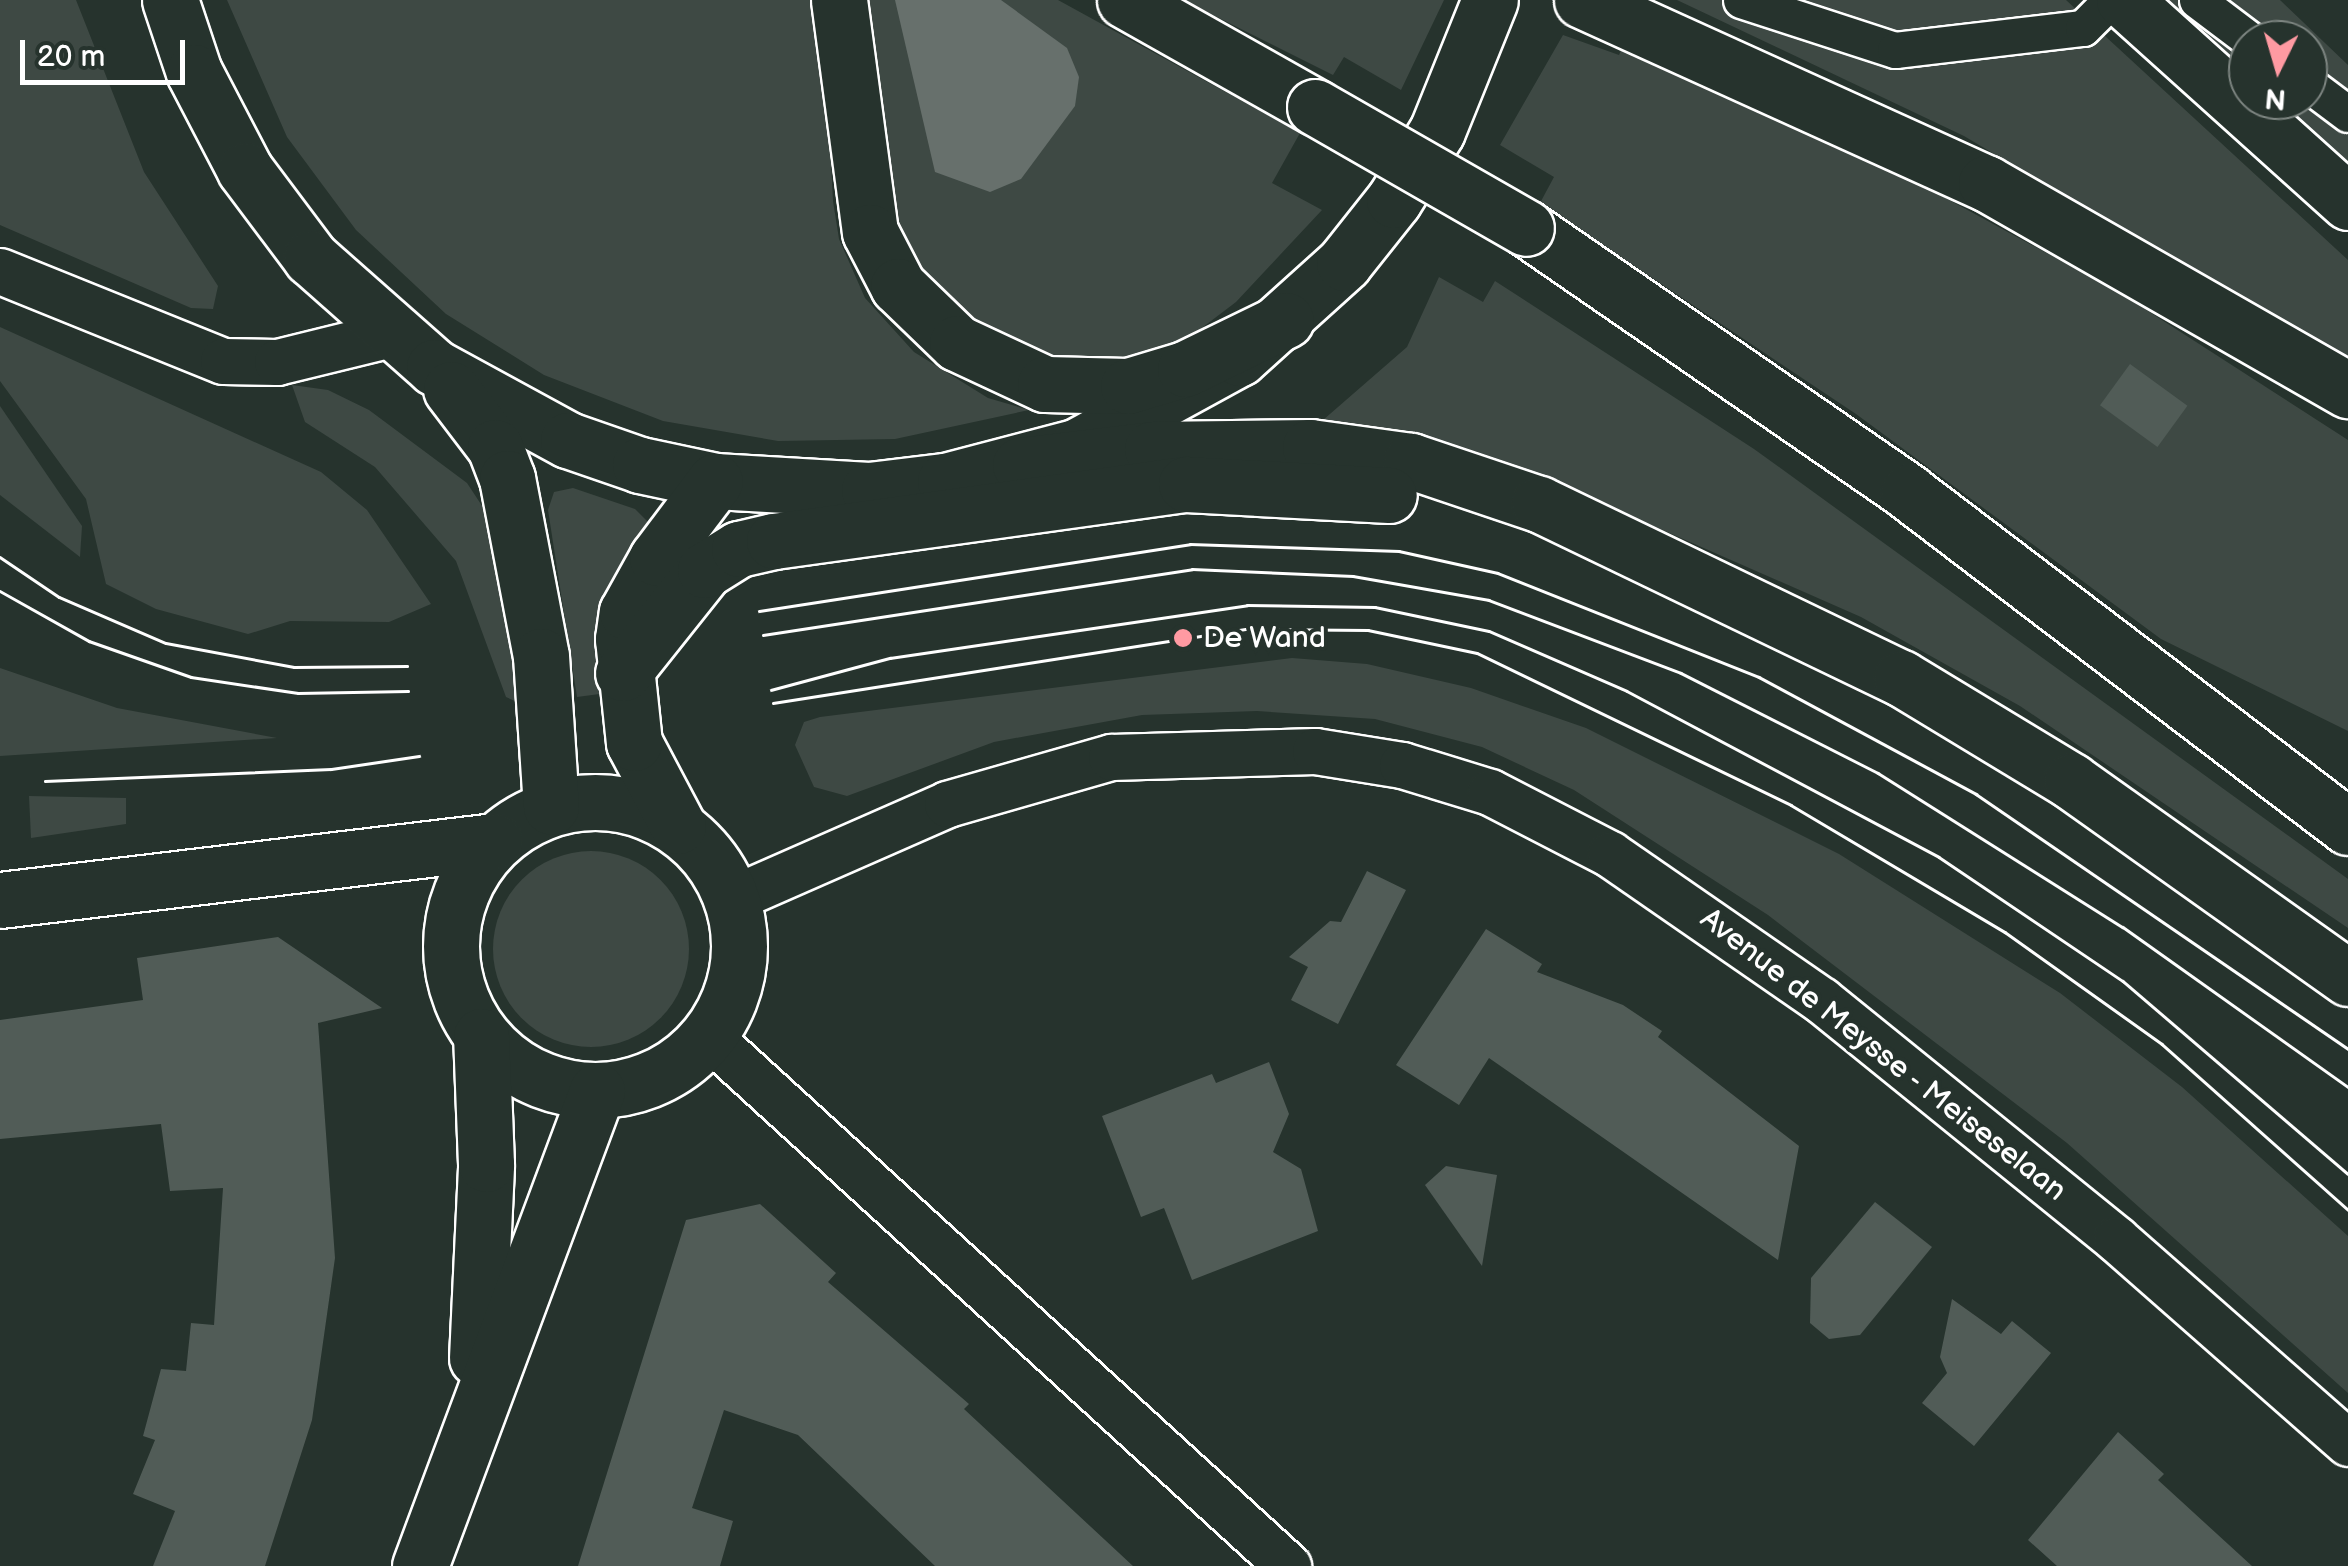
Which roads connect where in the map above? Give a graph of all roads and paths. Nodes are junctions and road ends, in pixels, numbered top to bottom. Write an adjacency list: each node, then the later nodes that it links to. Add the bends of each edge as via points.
1 (170, 0): 14 (main road, via 194,72 246,170 312,258)
2 (839, 0): 13 (main road, via 870,232 898,286 956,343 1045,384 1128,386 1184,369)
3 (1125, 0): 23 (main road, bridge, via 1526,228 1908,492)
4 (1490, 0): 13 (main road, via 1458,86 1394,200)
5 (1582, 0): 16 (main road, via 1986,183)
6 (1741, 0): 7 (street, via 1895,50 2077,30)
7 (2111, 0)
8 (2124, 0): 11 (main road)
9 (2197, 0): 10 (street)
10 (2228, 23)
11 (2348, 202)
12 (0, 271): 14 (street, via 223,361 276,362)
13 (1286, 320): 17 (main road, via 1147,414)
14 (391, 334): 15 (main road)
15 (434, 367): 18 (main road, via 568,440); 21 (main road, via 495,448 506,478 541,656)
16 (2348, 390)
17 (1020, 465): 18 (main road, via 869,490); 19 (main road, via 1229,445 1393,458 1538,504)
18 (715, 482): 20 (main road, via 686,513 628,612)
19 (1689, 574): 20 (main road, via 1415,499 1305,485 1186,484 739,549 705,570); 27 (main road, via 1805,627 1988,728)
20 (623, 673): 22 (main road, via 634,743)
21 (552, 807): 22 (main road, via 594,801 638,807); 24 (main road)
22 (678, 826): 25 (main road, via 704,849)
23 (2348, 827)
24 (494, 841): 26 (main road); 28 (main road, via 468,873 449,940 462,1007)
25 (731, 898): 29 (main road, via 740,960 730,1000); 32 (street, Avenue de Meysse - Meiseselaan, via 947,804 1111,757 1315,751 1402,765 1490,792 1624,862 1821,1000 2101,1226)
26 (0, 900)
27 (2348, 978)
28 (480, 1036): 30 (main road, via 548,1083); 31 (main road, via 486,1164)
29 (708, 1036): 30 (main road, via 677,1066); 34 (street)
30 (597, 1091): 31 (main road)
31 (476, 1401): 33 (main road)
32 (2348, 1444)
33 (420, 1566)
34 (1288, 1566)

